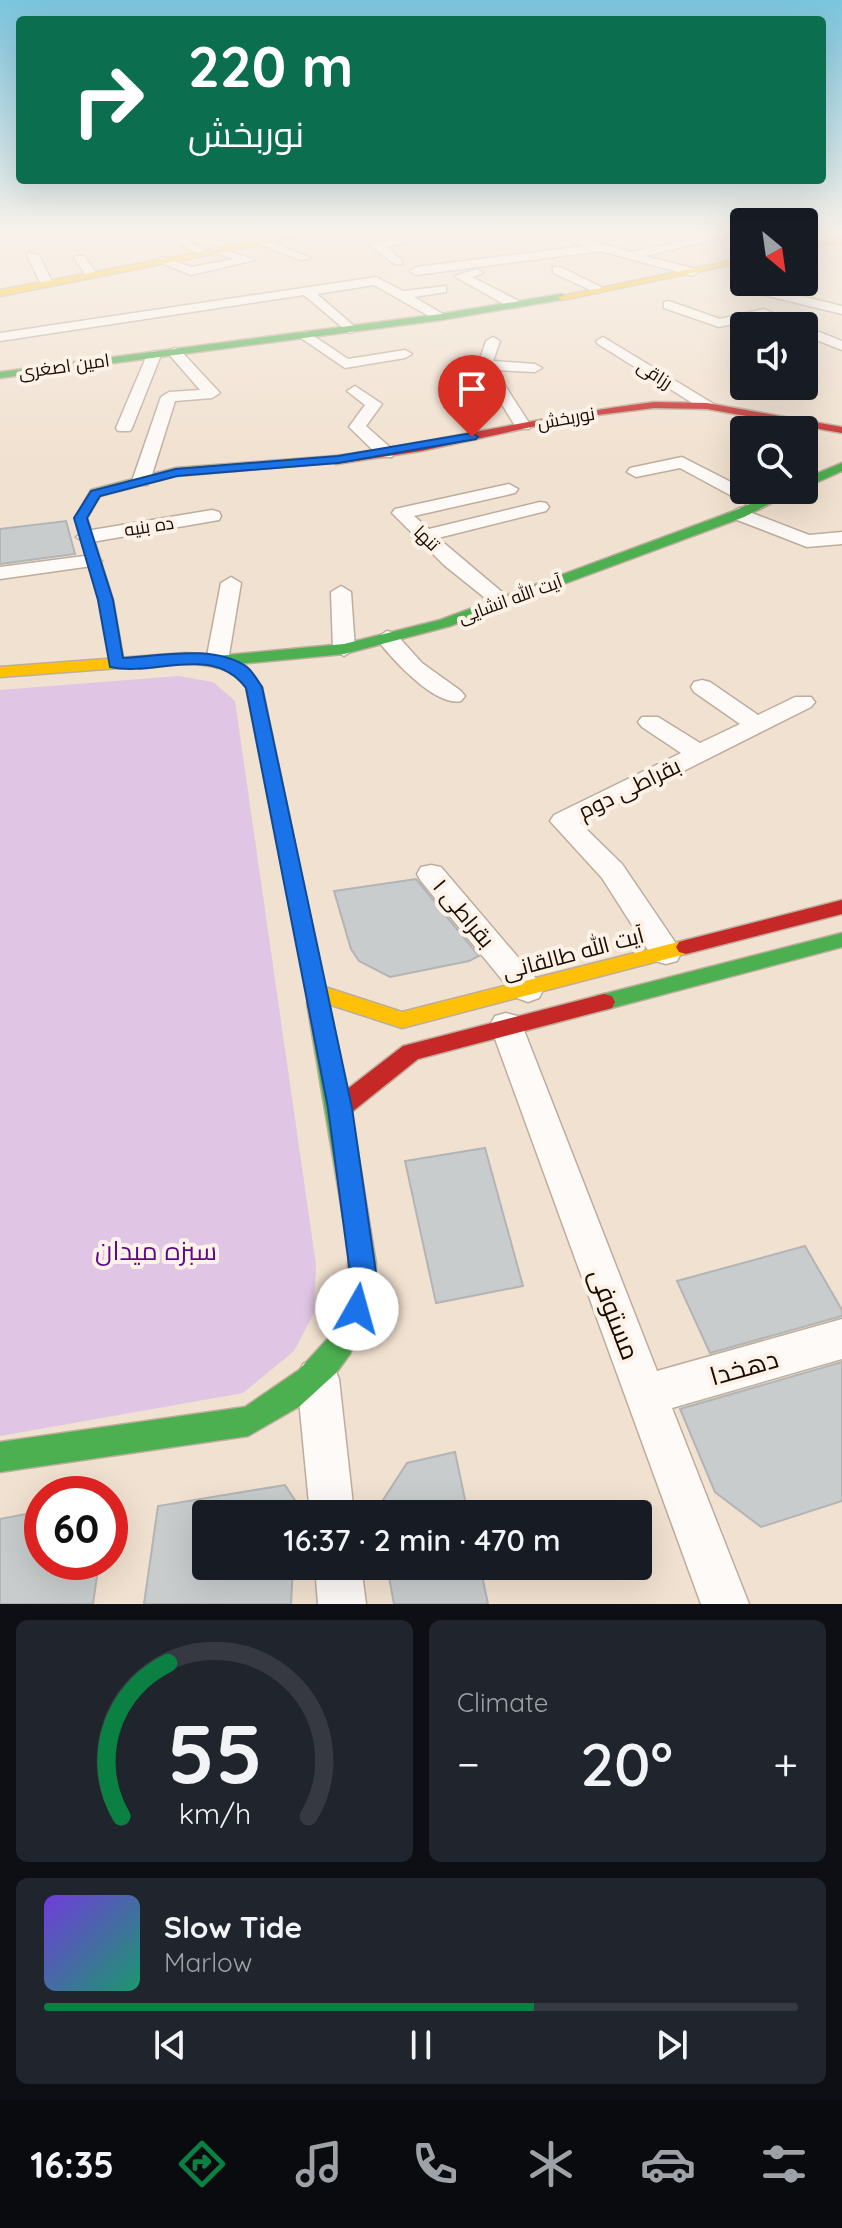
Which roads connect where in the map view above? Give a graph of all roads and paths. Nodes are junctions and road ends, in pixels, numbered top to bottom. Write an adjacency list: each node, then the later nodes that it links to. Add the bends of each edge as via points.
1 (193, 309): 11 (street)
2 (327, 309): 8 (street)
3 (426, 309): 6 (street)
4 (487, 309): 6 (street, امین اصغری)
5 (680, 309): 7 (street, via 719,323)
6 (441, 317): 8 (street, امین اصغری)
7 (730, 321)
8 (349, 329): 9 (street, امین اصغری)
9 (306, 335): 15 (street, امین اصغری); 16 (street, via 345,364)
10 (818, 336): 14 (street)
11 (0, 337)
12 (493, 341): 18 (street)
13 (603, 341): 22 (street, رزاقی)
14 (842, 346)
15 (174, 352): 17 (street, امین اصغری); 31 (street, via 212,393 169,397)
16 (405, 354)
17 (154, 355): 20 (street, امین اصغری); 24 (street)
18 (485, 365): 19 (street); 23 (street)
19 (535, 368)
20 (0, 375)
21 (355, 391): 27 (street, via 374,404 357,427)
22 (707, 406): 23 (street, نوربخش, via 654,405); 25 (street, نوربخش)
23 (523, 426): 27 (street, نوربخش)
24 (124, 428)
25 (839, 429): 26 (street, نوربخش, via 826,441)
26 (842, 450)
27 (386, 453): 31 (street, نوربخش, via 176,472)
28 (842, 467): 30 (street)
29 (636, 472): 32 (street, via 682,462)
30 (818, 478)
31 (141, 481): 39 (street, نوربخش, via 95,493 81,518)
32 (730, 488)
33 (509, 489): 38 (street, تنها, via 401,513)
34 (760, 504): 36 (street, آیت الله انشایی)
35 (540, 507): 38 (street)
36 (739, 514): 40 (street, via 807,541); 45 (street, آیت الله انشایی)
37 (212, 516): 39 (street, ده بنیه)
38 (425, 536): 45 (street, تنها)
39 (86, 537): 41 (street, نوربخش)
40 (842, 538)
41 (92, 561): 42 (street); 49 (street, نوربخش, via 106,600)
42 (0, 573)
43 (231, 583): 48 (street)
44 (341, 592): 47 (street)
45 (502, 602): 46 (street, آیت الله انشایی)
46 (387, 638): 47 (street, آیت الله انشایی); 52 (street, via 414,668)
47 (344, 649): 48 (street, آیت الله انشایی)
48 (217, 661): 49 (street); 62 (street, via 242,671 254,687)
49 (116, 663): 50 (street)
50 (0, 672)
51 (702, 687): 55 (street)
52 (453, 696)
53 (803, 702): 55 (street, بقراطی دوم)
54 (650, 722): 56 (street)
55 (757, 725): 56 (street, بقراطی دوم)
56 (699, 753): 60 (street, بقراطی دوم, via 563,821 612,871)
57 (431, 874): 61 (street, بقراطی ۱)
58 (842, 907): 60 (street, آیت الله طالقانی)
59 (842, 940): 64 (street)
60 (666, 953): 61 (street, آیت الله طالقانی)
61 (528, 990): 63 (street, آیت الله طالقانی, via 402,1020)
62 (317, 992): 63 (street, آیت الله طالقانی); 68 (street)
63 (380, 1013): 65 (street)
64 (506, 1025): 67 (street, via 411,1052); 71 (street, مستوفی)
65 (360, 1027)
66 (363, 1063): 67 (street)
67 (389, 1069): 68 (street)
68 (340, 1108): 70 (street, via 363,1273 350,1327)
69 (842, 1339): 71 (street, دهخدا)
70 (318, 1375): 72 (street, via 285,1402 248,1421); 73 (street)
71 (646, 1395): 76 (street, مستوفی)
72 (0, 1457)
73 (331, 1500)
74 (339, 1580): 75 (street)
75 (342, 1604)
76 (725, 1604)

